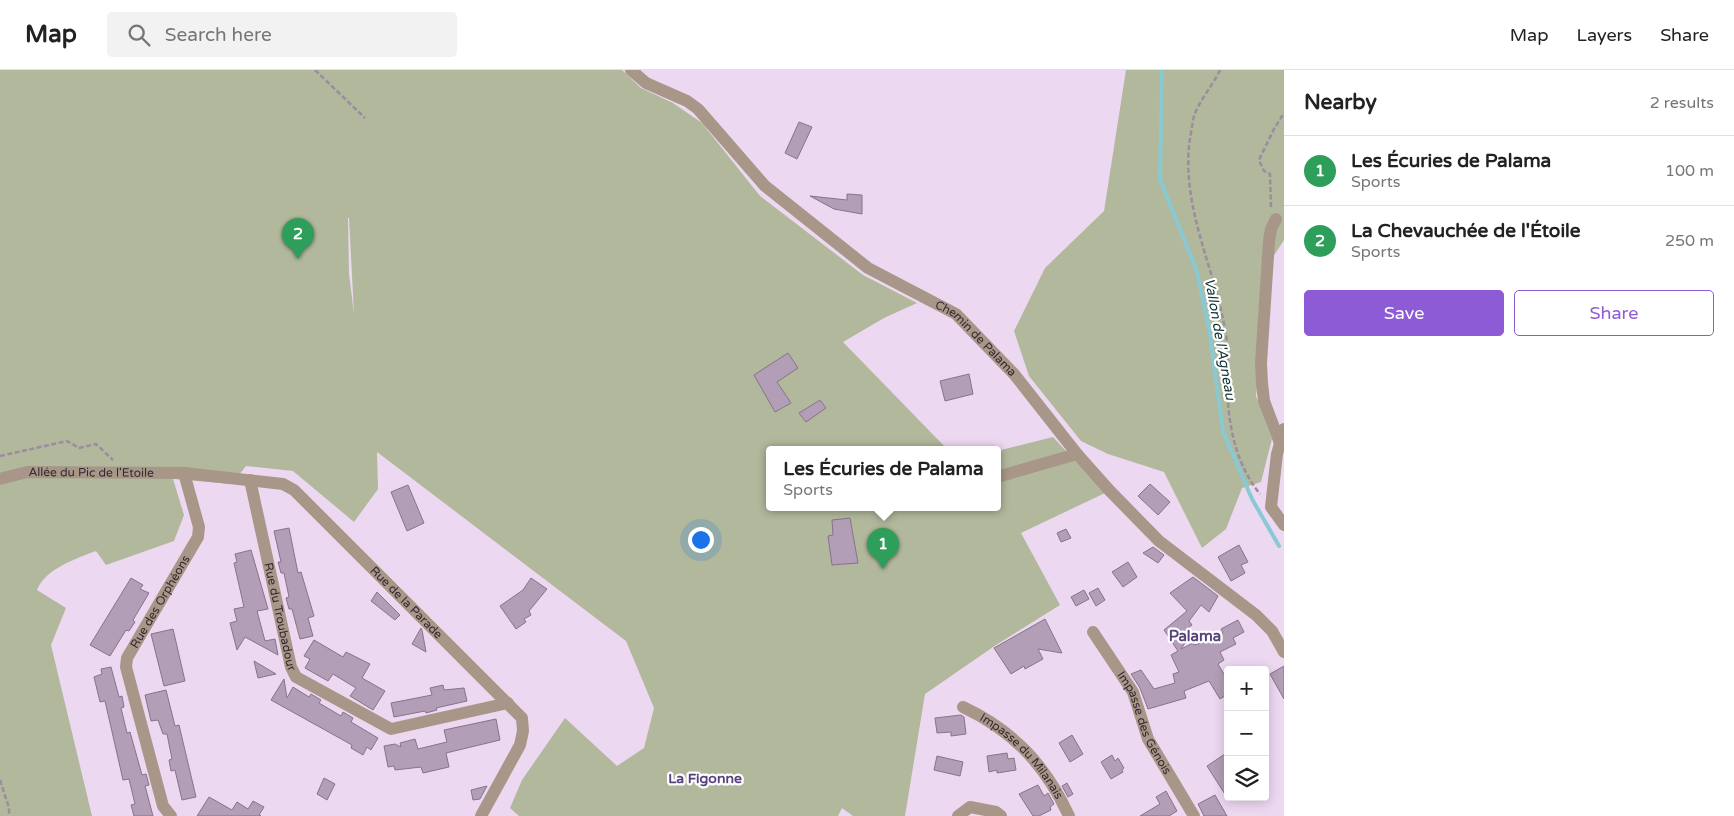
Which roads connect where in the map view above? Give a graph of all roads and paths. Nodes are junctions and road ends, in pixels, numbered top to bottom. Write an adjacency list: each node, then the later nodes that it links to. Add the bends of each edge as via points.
1 (315, 70): 5 (path)
2 (631, 70): 9 (street, Chemin de Palama, via 646,83 698,109 764,186 868,268 956,314 1014,374)
3 (1220, 70): 16 (path, via 1194,115 1189,147 1189,188 1226,336 1228,410 1233,441 1248,479)
4 (1284, 113): 6 (path, via 1259,160 1264,171 1270,174)
5 (364, 118)
6 (1273, 224): 8 (street, via 1261,363 1264,401)
7 (1284, 428): 8 (street)
8 (1280, 443): 16 (street)
9 (1077, 454): 13 (street); 20 (street, Chemin de Palama, via 1159,541 1256,615 1272,631)
10 (0, 456): 11 (path, via 57,442 67,441 79,448 96,444)
11 (127, 473): 12 (street, Allée du Pic de l'Etoile); 14 (street, Allée du Pic de l'Etoile, via 27,472)
12 (184, 473): 15 (street, Rue de la Parade); 25 (street, Rue des Orphéons, via 198,537 127,658 126,667 163,806)
13 (1001, 476)
14 (0, 479)
15 (250, 480): 21 (street, Rue de la Parade, via 282,484 294,490); 21 (street, Rue du Troubadour, via 291,667 296,677 390,729)
16 (1271, 507): 17 (street)
17 (1284, 525): 18 (street)
18 (1284, 530)
19 (1093, 632): 30 (street, Impasse des Génois, via 1132,692 1148,739)
20 (1284, 652)
21 (508, 703): 26 (street, Rue de la Parade, via 522,718 524,731)
22 (964, 707): 29 (street, Impasse du Milanais, via 1026,748)
23 (0, 780): 24 (path)
24 (9, 816)
25 (171, 816)
26 (481, 816)
27 (958, 816): 28 (street, via 970,808 996,812)
28 (1001, 816)
29 (1069, 816)
30 (1194, 816)

